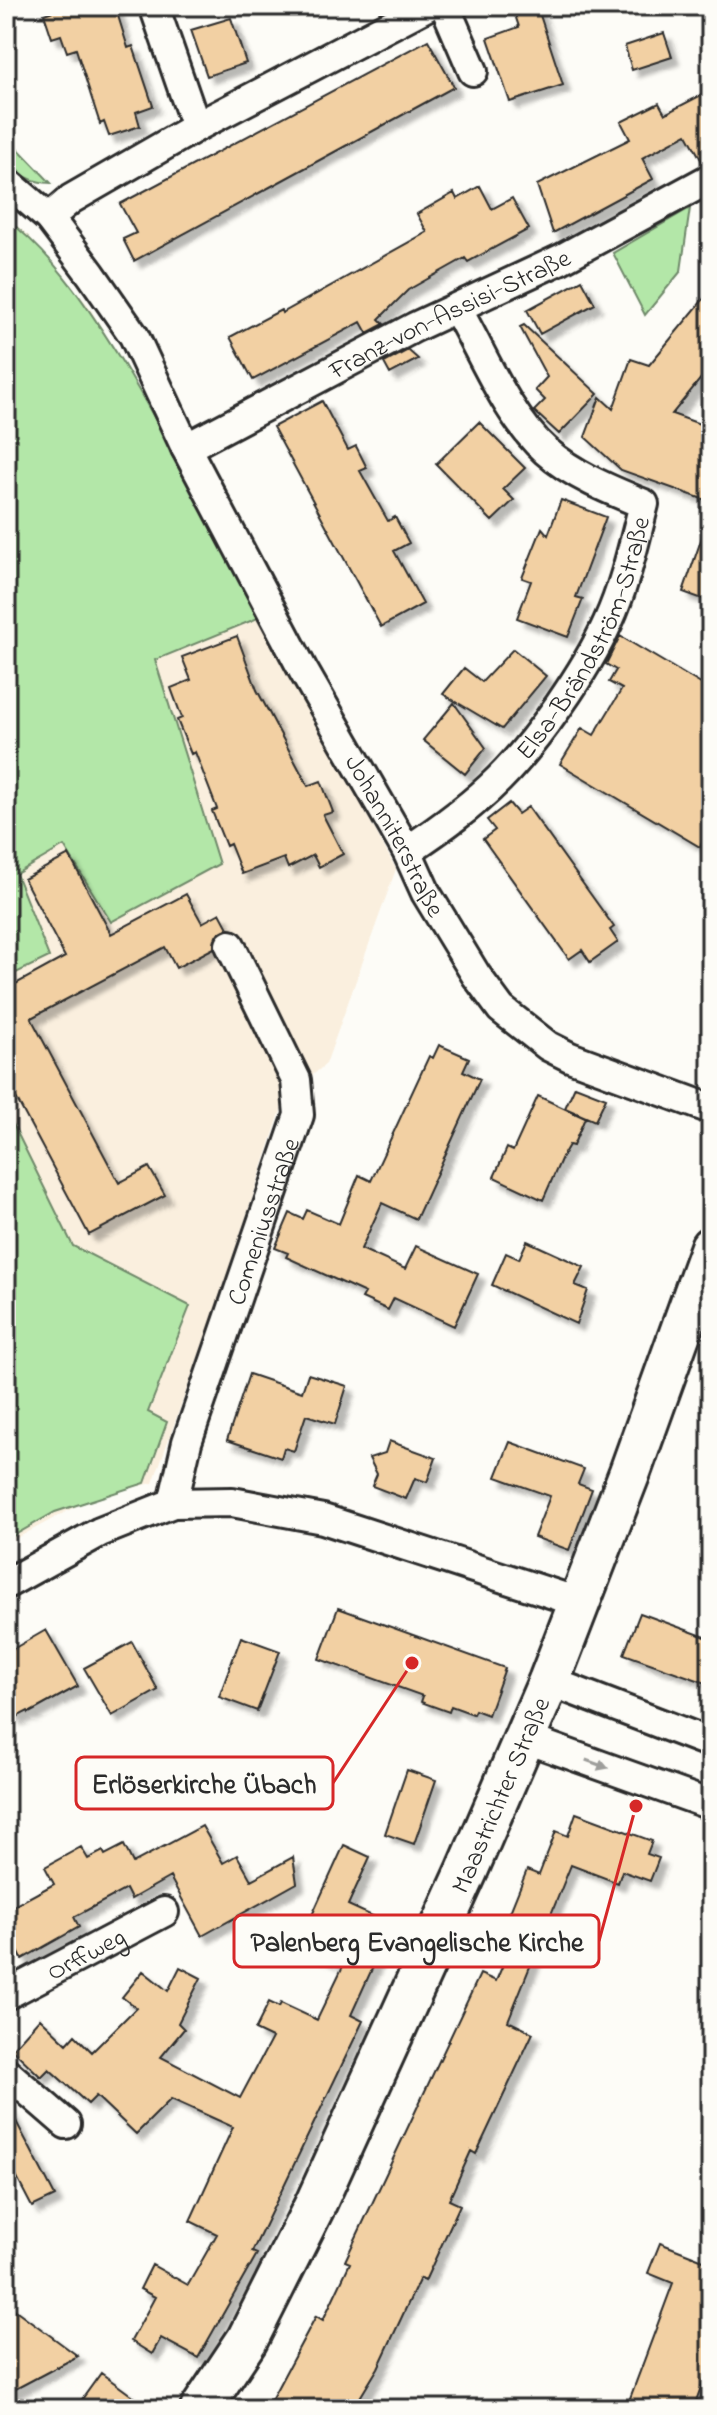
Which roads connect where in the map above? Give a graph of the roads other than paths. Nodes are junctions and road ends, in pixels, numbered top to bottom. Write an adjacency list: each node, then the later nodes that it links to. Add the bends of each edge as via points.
1 (154, 6): 5 (street)
2 (427, 6): 5 (street)
3 (445, 6): 4 (street)
4 (473, 71)
5 (196, 127): 8 (street, via 71,199)
6 (711, 178): 9 (street, Franz-von-Assisi-Straße)
7 (6, 181): 8 (street, Johanniterstraße)
8 (49, 218): 10 (street, Johanniterstraße, via 134,336)
9 (457, 309): 10 (street, Franz-von-Assisi-Straße); 11 (street, Elsa-Brändström-Straße, via 516,417 546,451 581,475 644,504 608,621 573,685 501,778)
10 (186, 448): 11 (street, Johanniterstraße, via 303,670)
11 (407, 851): 13 (street, Johanniterstraße, via 446,927 501,1009 534,1037 570,1057)
12 (230, 945): 15 (street, Comeniusstraße, via 296,1080 299,1115 187,1442)
13 (711, 1109)
14 (711, 1247): 17 (street, Maastrichter Straße)
15 (173, 1503): 16 (street, via 100,1532); 17 (street, via 232,1502 323,1519)
16 (6, 1584)
17 (578, 1602): 18 (street, Maastrichter Straße)
18 (549, 1681): 19 (street, Maastrichter Straße); 20 (street)
19 (524, 1738): 21 (street, one-way to 21); 26 (street, Maastrichter Straße, via 316,2203 247,2340)
20 (711, 1743)
21 (711, 1805)
22 (164, 1912): 23 (street, Orffweg)
23 (6, 1995)
24 (6, 2072): 25 (street)
25 (66, 2124)
26 (201, 2409)

